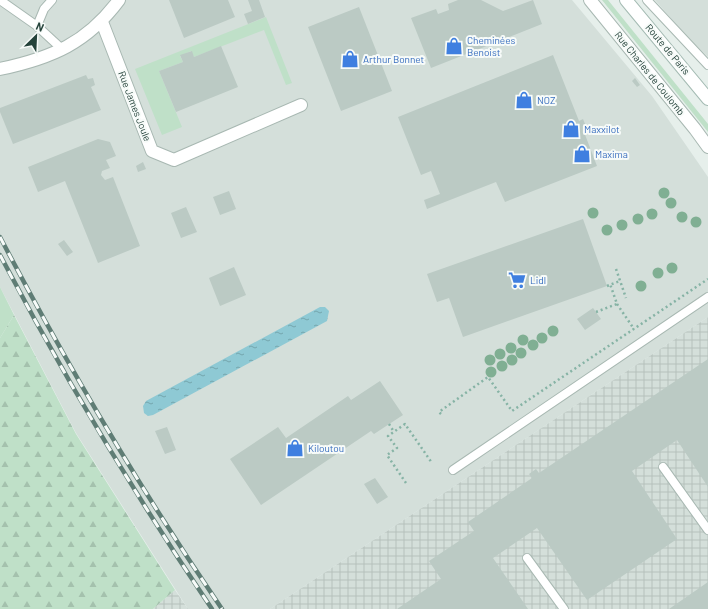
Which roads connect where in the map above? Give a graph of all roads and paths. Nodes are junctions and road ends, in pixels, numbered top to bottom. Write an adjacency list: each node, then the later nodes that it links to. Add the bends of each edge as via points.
1 (0, 0): 8 (lane)
2 (52, 0): 8 (lane, via 44,8)
3 (120, 0): 7 (street)
4 (590, 0): 14 (street, Rue Charles de Coulomb)
5 (626, 0): 12 (street, Route de Paris)
6 (647, 0): 10 (lane)
7 (102, 22): 9 (street); 13 (street, Rue James Joule, via 152,152 174,160)
8 (37, 26): 9 (lane)
9 (63, 50): 11 (street, via 32,62)
10 (708, 65)
11 (0, 69)
12 (708, 99)
13 (301, 105)
14 (708, 147)
15 (616, 269): 17 (path)
16 (708, 279): 22 (path)
17 (620, 281): 19 (path); 20 (path, via 609,285)
18 (708, 297): 28 (lane)
19 (626, 298)
20 (618, 304): 21 (path); 22 (path)
21 (596, 312)
22 (634, 329): 23 (path, via 512,411 488,377 439,412)
23 (441, 414)
24 (389, 424): 25 (path)
25 (394, 432): 26 (path, via 405,424); 29 (path, via 388,436 396,448 386,455)
26 (432, 463)
27 (663, 467): 30 (lane)
28 (453, 470)
29 (406, 483)
30 (708, 530)
31 (527, 558): 32 (lane)
32 (564, 609)

